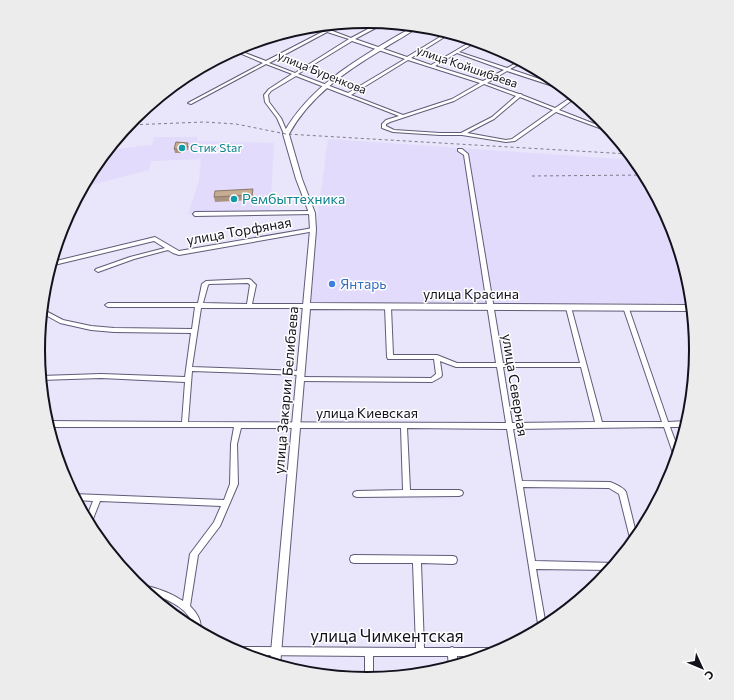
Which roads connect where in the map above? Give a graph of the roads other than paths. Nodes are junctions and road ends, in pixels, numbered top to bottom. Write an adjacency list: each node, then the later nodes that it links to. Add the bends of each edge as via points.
1 (373, 28): 6 (street)
2 (324, 31): 12 (street)
3 (328, 31): 6 (street, улица Койшибаева)
4 (409, 31): 8 (street)
5 (442, 37): 11 (street)
6 (352, 39): 8 (street, улица Койшибаева); 16 (street)
7 (470, 45): 9 (street)
8 (379, 49): 11 (street, улица Койшибаева); 19 (street)
9 (456, 52): 14 (street); 15 (street)
10 (243, 53): 12 (street, улица Буренкова)
11 (408, 58): 14 (street, улица Койшибаева); 20 (street)
12 (266, 62): 16 (street, улица Буренкова); 23 (street)
13 (516, 65): 15 (street)
14 (432, 66): 17 (street, улица Койшибаева)
15 (507, 70): 17 (street); 18 (street)
16 (295, 73): 19 (street, улица Буренкова); 27 (street, via 266,95 267,102 279,118)
17 (484, 84): 21 (street, улица Койшибаева); 25 (street, via 453,100)
18 (548, 84)
19 (325, 86): 20 (street, улица Буренкова); 27 (street, via 299,113)
20 (348, 94): 25 (street, улица Буренкова)
21 (520, 95): 24 (street, улица Койшибаева); 28 (street, via 493,118)
22 (569, 100): 24 (street)
23 (190, 103)
24 (557, 109): 26 (street, улица Койшибаева); 28 (street, via 513,140)
25 (402, 116): 28 (street, via 388,121 384,127 393,131)
26 (599, 127)
27 (286, 134): 30 (street, улица Закарии Белибаева)
28 (462, 134)
29 (460, 150): 41 (street, улица Северная, via 466,154)
30 (312, 213): 31 (street, улица Торфяная); 32 (street, улица Закарии Белибаева)
31 (195, 214)
32 (313, 230): 33 (street, улица Торфяная, via 179,253); 39 (street, улица Закарии Белибаева)
33 (170, 248): 34 (street, улица Торфяная, via 158,240 151,239); 35 (street, улица Торфяная)
34 (57, 263)
35 (98, 270)
36 (108, 305): 37 (street, улица Красина)
37 (199, 306): 38 (street, улица Красина); 38 (street, via 207,283 249,281 253,285); 46 (street)
38 (249, 306): 39 (street, улица Красина)
39 (306, 306): 40 (street, улица Красина); 51 (street, улица Закарии Белибаева)
40 (388, 307): 41 (street, улица Красина); 47 (street, via 390,357)
41 (491, 307): 42 (street, улица Красина); 48 (street, улица Северная)
42 (569, 308): 43 (street, улица Красина); 49 (street)
43 (626, 308): 44 (street, улица Красина); 57 (street)
44 (686, 308)
45 (47, 314): 46 (street, via 62,322 91,328)
46 (194, 330): 50 (street)
47 (437, 358): 48 (street, via 456,365); 51 (street, via 439,375 432,380)
48 (500, 365): 49 (street); 62 (street, улица Северная)
49 (584, 365): 56 (street)
50 (189, 369): 51 (street); 53 (street)
51 (300, 376): 60 (street, улица Закарии Белибаева)
52 (47, 378): 53 (street, via 101,376)
53 (188, 380): 55 (street)
54 (54, 424): 55 (street, улица Киевская)
55 (184, 424): 59 (street, улица Киевская)
56 (599, 424): 57 (street, улица Киевская); 62 (street, улица Киевская)
57 (666, 424): 58 (street, улица Киевская); 63 (street)
58 (680, 424)
59 (238, 425): 60 (street, улица Киевская); 70 (street, via 234,444 234,484)
60 (296, 425): 61 (street, улица Киевская); 83 (street, улица Закарии Белибаева)
61 (404, 426): 62 (street, улица Киевская); 65 (street)
62 (509, 426): 64 (street, улица Северная)
63 (674, 447)
64 (520, 484): 72 (street, via 615,487 622,492); 76 (street, улица Северная)
65 (407, 492): 66 (street); 67 (street)
66 (459, 493)
67 (357, 494)
68 (81, 497): 69 (street)
69 (98, 498): 70 (street); 71 (street)
70 (225, 503): 79 (street, via 217,524 194,554)
71 (91, 515)
72 (632, 533)
73 (354, 560): 74 (street)
74 (417, 560): 75 (street); 85 (street)
75 (453, 560)
76 (532, 565): 77 (street); 80 (street, улица Северная)
77 (606, 566)
78 (156, 592): 79 (street)
79 (186, 606): 81 (street)
80 (541, 621)
81 (197, 624)
82 (254, 651): 83 (street, улица Чимкентская)
83 (276, 651): 84 (street, улица Чимкентская); 88 (street, улица Закарии Белибаева)
84 (369, 651): 85 (street, улица Чимкентская); 90 (street)
85 (420, 651): 86 (street, улица Чимкентская)
86 (452, 651): 87 (street, улица Чимкентская); 89 (street)
87 (479, 652)
88 (275, 659)
89 (453, 660)
90 (369, 672)

